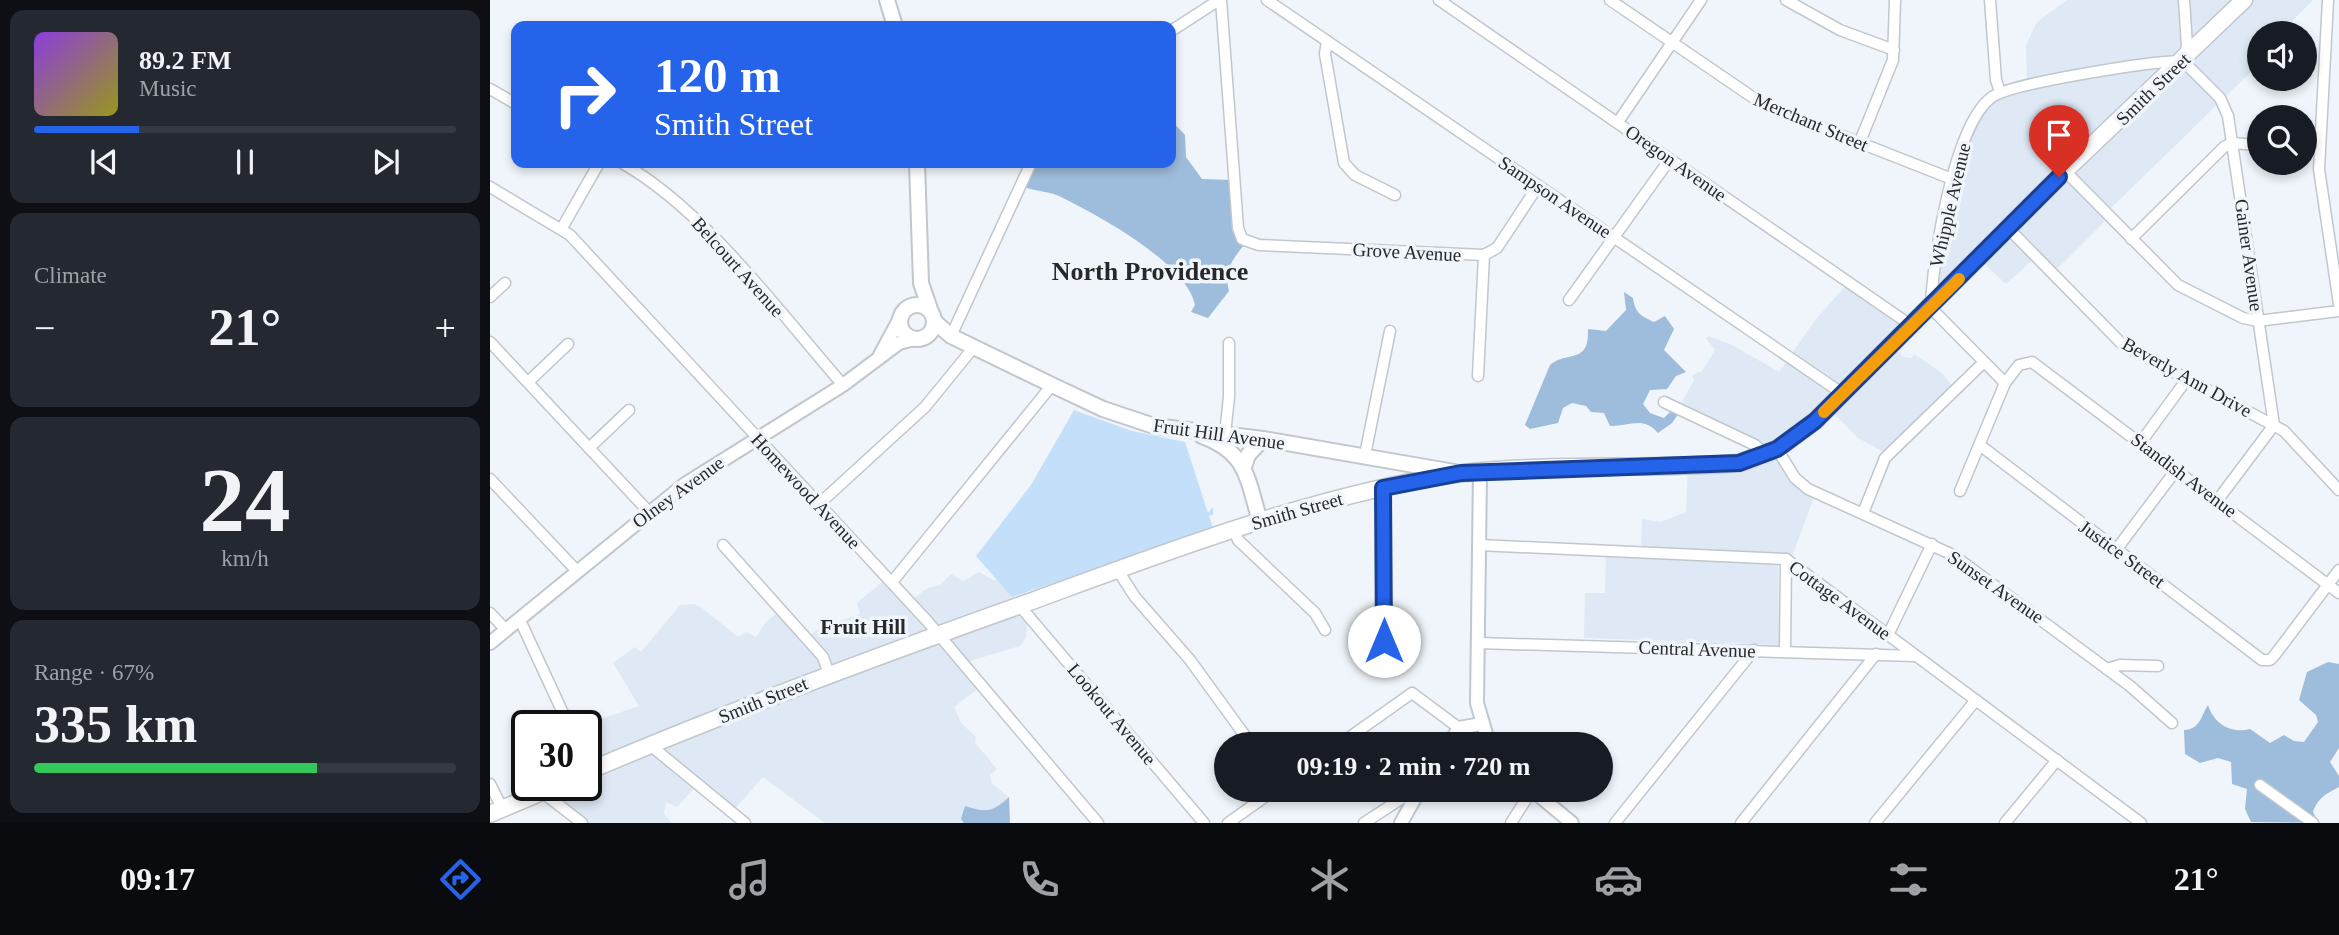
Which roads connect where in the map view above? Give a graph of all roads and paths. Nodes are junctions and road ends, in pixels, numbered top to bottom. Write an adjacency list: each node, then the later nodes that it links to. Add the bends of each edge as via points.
1 (887, 0): 13 (main road)
2 (1220, 0): 14 (street); 41 (street, Grove Avenue, via 1242,239 1259,245)
3 (1267, 0): 15 (street, Sampson Avenue)
4 (1439, 0): 22 (street, Oregon Avenue)
5 (1610, 0): 16 (street, Merchant Street)
6 (1701, 0): 16 (street)
7 (1786, 0): 17 (street, via 1832,26)
8 (1895, 0): 17 (street)
9 (1990, 0): 20 (street)
10 (2184, 0): 18 (street, via 2187,46)
11 (2244, 0): 18 (main road, Smith Street)
12 (2328, 0): 26 (street)
13 (893, 21)
14 (1176, 27)
15 (1327, 41): 34 (street, Sampson Avenue); 36 (street, via 1325,54 1341,153 1349,171)
16 (1672, 43): 22 (street); 24 (street, Merchant Street, via 1764,105)
17 (1895, 50): 24 (street)
18 (2183, 61): 20 (street); 23 (street, Gainer Avenue, via 2220,98); 32 (main road, Smith Street)
19 (490, 89): 21 (street)
20 (2000, 92): 33 (street, Whipple Avenue, via 1983,104 1969,124)
21 (511, 101)
22 (1618, 122): 27 (street, Oregon Avenue)
23 (2232, 143): 25 (street); 40 (street); 50 (street, Gainer Avenue)
24 (1859, 144): 33 (street, Merchant Street)
25 (2247, 144)
26 (2319, 149): 46 (street, via 2322,203)
27 (1670, 159): 39 (street); 51 (street, Oregon Avenue)
28 (596, 168): 37 (street)
29 (630, 168): 65 (street, Belcourt Avenue, via 663,189 712,236)
30 (917, 168): 43 (main road, Fruit Hill Avenue)
31 (1029, 168): 54 (street)
32 (2065, 172): 38 (main road, Smith Street); 40 (street)
33 (1952, 179): 47 (street, Whipple Avenue)
34 (1538, 186): 39 (street, Sampson Avenue); 41 (street, Grove Avenue, via 1496,248)
35 (490, 187): 37 (street, Homewood Avenue)
36 (1395, 195)
37 (562, 228): 73 (street, Homewood Avenue)
38 (2009, 229): 47 (main road, Smith Street); 62 (street, Beverly Ann Drive, via 2122,344)
39 (1613, 237): 45 (street); 67 (street, Sampson Avenue)
40 (2131, 239): 50 (street, via 2172,282)
41 (1484, 255): 61 (street)
42 (505, 283): 44 (street)
43 (921, 283): 48 (main road, Fruit Hill Avenue); 52 (main road, Fruit Hill Avenue)
44 (490, 297)
45 (1569, 300)
46 (2339, 304)
47 (1930, 308): 51 (main road, Smith Street); 60 (street)
48 (905, 311): 52 (main road, via 919,305); 52 (main road, via 904,332); 59 (street, Olney Avenue)
49 (2339, 311): 50 (street)
50 (2258, 321): 70 (street, Gainer Avenue)
51 (1912, 326): 67 (main road, Smith Street)
52 (927, 327): 54 (main road, Fruit Hill Avenue); 59 (street, Olney Avenue)
53 (1390, 331): 79 (street)
54 (951, 337): 58 (main road, Fruit Hill Avenue)
55 (490, 342): 63 (street)
56 (1229, 343): 72 (street)
57 (568, 344): 63 (street)
58 (974, 347): 66 (main road, Fruit Hill Avenue); 89 (street, via 925,407)
59 (878, 358): 65 (street, Olney Avenue)
60 (1984, 362): 64 (street); 91 (street, via 1885,458)
61 (1478, 376)
62 (2187, 379): 70 (street, Beverly Ann Drive); 75 (street)
63 (528, 382): 77 (street)
64 (2005, 383): 75 (street, Standish Avenue, via 2027,361); 76 (street)
65 (843, 385): 73 (street, Olney Avenue)
66 (1052, 385): 71 (main road, Fruit Hill Avenue, via 1132,419); 102 (street)
67 (1843, 394): 78 (main road, Smith Street, via 1800,434)
68 (1664, 402): 78 (street)
69 (629, 410): 77 (street)
70 (2274, 425): 86 (street, Beverly Ann Drive, via 2290,436); 88 (street)
71 (1192, 432): 72 (main road, Fruit Hill Avenue); 80 (main road, via 1225,446)
72 (1225, 434): 74 (main road, Fruit Hill Avenue)
73 (757, 437): 89 (street, Homewood Avenue); 90 (street, Olney Avenue)
74 (1263, 439): 79 (main road, Fruit Hill Avenue); 80 (main road)
75 (2141, 442): 81 (street, Standish Avenue)
76 (1980, 446): 87 (street); 97 (street, Justice Street)
77 (589, 448): 90 (street)
78 (1771, 451): 82 (main road, Smith Street, via 1729,463); 91 (street, Sunset Avenue, via 1800,483)
79 (1365, 456): 83 (main road, Fruit Hill Avenue)
80 (1244, 467): 92 (main road)
81 (2176, 470): 88 (street, Standish Avenue); 97 (street)
82 (1480, 472): 83 (main road, Smith Street); 96 (street)
83 (1461, 473): 85 (main road, Smith Street)
84 (490, 479): 101 (street)
85 (1383, 488): 92 (main road, Smith Street); 112 (street)
86 (2339, 490)
87 (1960, 491)
88 (2217, 501): 103 (street, Standish Avenue)
89 (819, 504): 102 (street, Homewood Avenue)
90 (648, 511): 101 (street, Olney Avenue)
91 (1863, 513): 94 (street, Sunset Avenue)
92 (1260, 521): 93 (main road, Smith Street)
93 (1234, 530): 99 (main road, Smith Street); 109 (street, via 1238,540 1315,613)
94 (1933, 544): 111 (street); 120 (street, Sunset Avenue, via 1976,570)
95 (723, 545): 121 (street, via 823,657)
96 (1479, 545): 98 (street, Cottage Avenue); 114 (street)
97 (2116, 550): 103 (street, Justice Street, via 2266,661)
98 (1786, 559): 111 (street, Cottage Avenue); 116 (street)
99 (1116, 569): 105 (main road, Smith Street); 127 (street)
100 (2339, 570): 103 (street)
101 (577, 571): 107 (street, Olney Avenue)
102 (892, 582): 110 (street, Homewood Avenue)
103 (2328, 584): 104 (street, Standish Avenue)
104 (2339, 593)
105 (1019, 605): 110 (main road, Smith Street); 147 (street, Lookout Avenue)
106 (490, 614): 108 (street)
107 (519, 618): 108 (street, Olney Avenue); 123 (street)
108 (506, 630): 113 (street, Olney Avenue)
109 (1325, 630)
110 (938, 634): 121 (main road, Smith Street); 146 (street, Homewood Avenue)
111 (1888, 635): 118 (street, Cottage Avenue)
112 (1384, 641)
113 (490, 643)
114 (1478, 643): 115 (street, Central Avenue); 125 (street)
115 (1754, 650): 116 (street, Central Avenue); 153 (street)
116 (1785, 651): 117 (street, Central Avenue)
117 (1876, 654): 118 (street, Central Avenue); 154 (street)
118 (1916, 656): 122 (street, Cottage Avenue)
119 (2158, 666): 120 (street, via 2120,664)
120 (2107, 669): 124 (street, Sunset Avenue)
121 (829, 674): 131 (main road, Smith Street)
122 (1976, 700): 132 (street, Cottage Avenue); 155 (street)
123 (562, 710)
124 (2172, 723)
125 (1481, 724): 126 (street); 130 (street)
126 (1459, 728): 128 (street, via 1412,692); 129 (street)
127 (1242, 732)
128 (1357, 732)
129 (1456, 732)
130 (1484, 732)
131 (650, 745): 133 (main road, Smith Street); 145 (street)
132 (2057, 760): 156 (street); 157 (street, Cottage Avenue)
133 (602, 763)
134 (490, 783): 143 (street)
135 (2260, 785): 158 (street)
136 (520, 801): 143 (main road)
137 (561, 801): 144 (street)
138 (1258, 802): 148 (street)
139 (1397, 802): 149 (street)
140 (1412, 802): 150 (street)
141 (1523, 802): 151 (street)
142 (1546, 802): 152 (street)
143 (496, 811)
144 (582, 823)
145 (745, 823)
146 (1098, 823)
147 (1204, 823)
148 (1228, 823)
149 (1364, 823)
150 (1401, 823)
151 (1510, 823)
152 (1572, 823)
153 (1615, 823)
154 (1741, 823)
155 (1875, 823)
156 (2005, 823)
157 (2141, 823)
158 (2313, 823)

